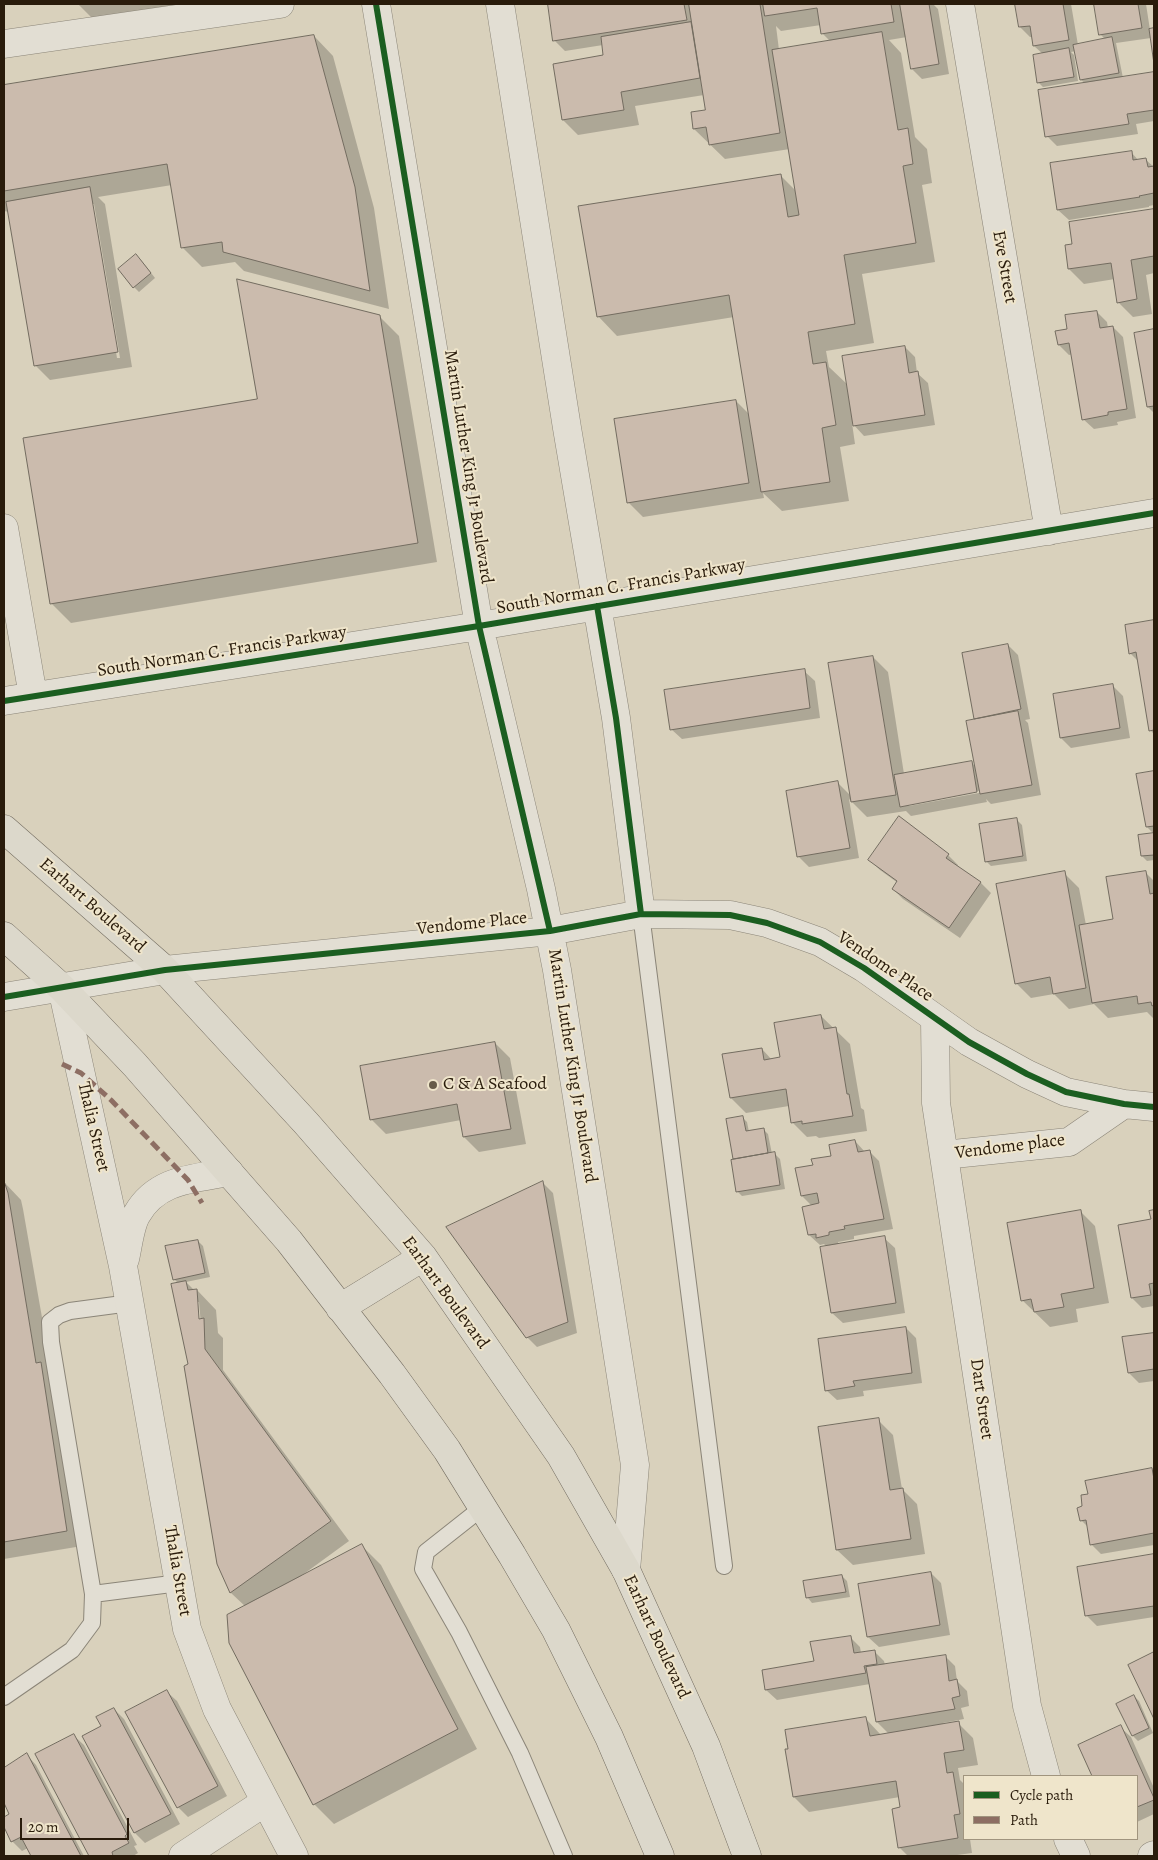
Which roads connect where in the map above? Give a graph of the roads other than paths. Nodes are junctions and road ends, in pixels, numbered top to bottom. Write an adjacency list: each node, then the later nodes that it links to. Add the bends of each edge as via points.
1 (280, 4): 5 (street)
2 (376, 4): 10 (street, Martin Luther King Jr Boulevard)
3 (500, 4): 9 (street)
4 (960, 4): 8 (street, Eve Street)
5 (4, 44)
6 (1154, 513): 8 (street, South Norman C. Francis Parkway)
7 (4, 528): 11 (street)
8 (1049, 531): 9 (street, South Norman C. Francis Parkway)
9 (597, 606): 10 (street, South Norman C. Francis Parkway); 14 (street, via 616,718)
10 (479, 626): 11 (street, South Norman C. Francis Parkway); 15 (street, Martin Luther King Jr Boulevard)
11 (33, 696): 12 (street, South Norman C. Francis Parkway)
12 (4, 701)
13 (4, 829): 17 (main road, Earhart Boulevard)
14 (640, 914): 15 (street, Vendome Place); 20 (street, Vendome Place, via 730,915 767,923 820,942 864,968); 30 (lane)
15 (550, 931): 17 (street, Vendome Place); 31 (street, Martin Luther King Jr Boulevard, via 634,1466)
16 (4, 936): 18 (main road)
17 (165, 970): 18 (street); 25 (main road, Earhart Boulevard, via 306,1123)
18 (62, 988): 19 (street); 24 (main road); 26 (street, Thalia Street)
19 (4, 997)
20 (936, 1019): 21 (street, Vendome Place, via 969,1042 1066,1092); 23 (street, Dart Street, via 936,1103)
21 (1124, 1104): 22 (street, Vendome Place); 23 (street, Vendome place, via 1069,1142)
22 (1154, 1107)
23 (944, 1155): 35 (street, Dart Street, via 1026,1706)
24 (229, 1172): 26 (street, Thalia Street, via 168,1185 151,1196 136,1215); 28 (main road, via 289,1241)
25 (423, 1257): 28 (main road); 31 (main road, Earhart Boulevard, via 561,1456)
26 (124, 1266): 27 (street, Thalia Street)
27 (130, 1303): 32 (street, Thalia Street); 33 (lane, via 70,1311 59,1314 50,1322)
28 (340, 1308): 29 (main road, via 447,1450)
29 (483, 1507): 40 (lane, via 426,1552 423,1569 520,1753); 41 (main road, via 556,1630 609,1737)
30 (724, 1566)
31 (626, 1570): 42 (main road, Earhart Boulevard, via 706,1746)
32 (179, 1584): 33 (lane); 36 (street, Thalia Street, via 187,1629 217,1709)
33 (93, 1594): 34 (lane, via 92,1623 72,1650)
34 (4, 1697)
35 (1046, 1775)
36 (265, 1802): 38 (street); 39 (street, Thalia Street)
37 (1068, 1840): 43 (street)
38 (183, 1856)
39 (294, 1856)
40 (564, 1856)
41 (660, 1856)
42 (747, 1856)
43 (1076, 1856)

